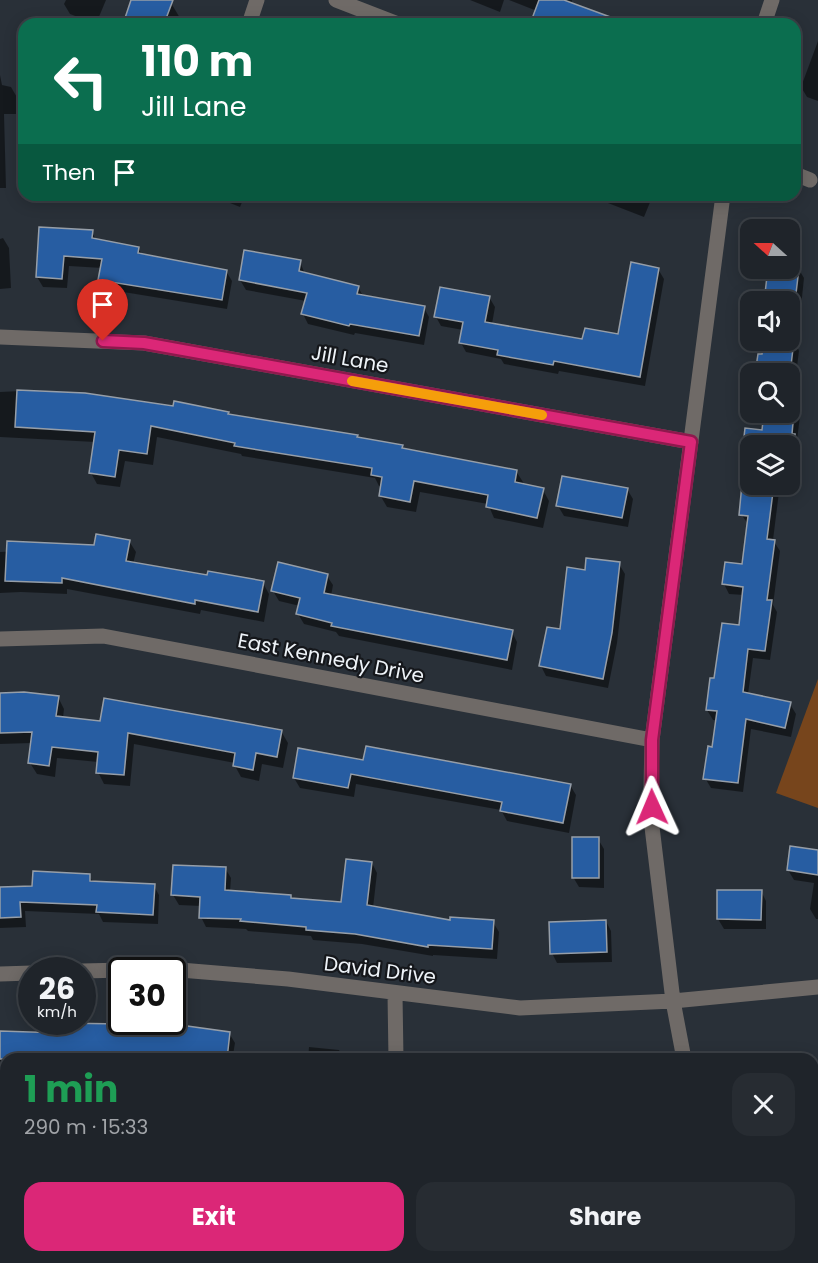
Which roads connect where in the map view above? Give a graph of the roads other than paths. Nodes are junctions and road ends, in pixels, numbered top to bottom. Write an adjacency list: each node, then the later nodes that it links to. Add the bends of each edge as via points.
1 (257, 0): 4 (street)
2 (336, 0): 5 (street)
3 (772, 0): 6 (street)
4 (251, 18)
5 (382, 18)
6 (766, 18)
7 (722, 201): 9 (street)
8 (0, 337): 9 (street, Jill Lane, via 144,343)
9 (691, 442): 11 (street)
10 (0, 639): 11 (street, East Kennedy Drive, via 103,636)
11 (652, 740): 17 (street, via 652,827)
12 (96, 971): 16 (street, David Drive, via 168,969 288,979)
13 (18, 973): 14 (street)
14 (0, 974)
15 (818, 987): 17 (street, David Drive)
16 (395, 994): 17 (street, David Drive, via 520,1008); 18 (street)
17 (673, 1000): 19 (street)
18 (396, 1053)
19 (683, 1053)

